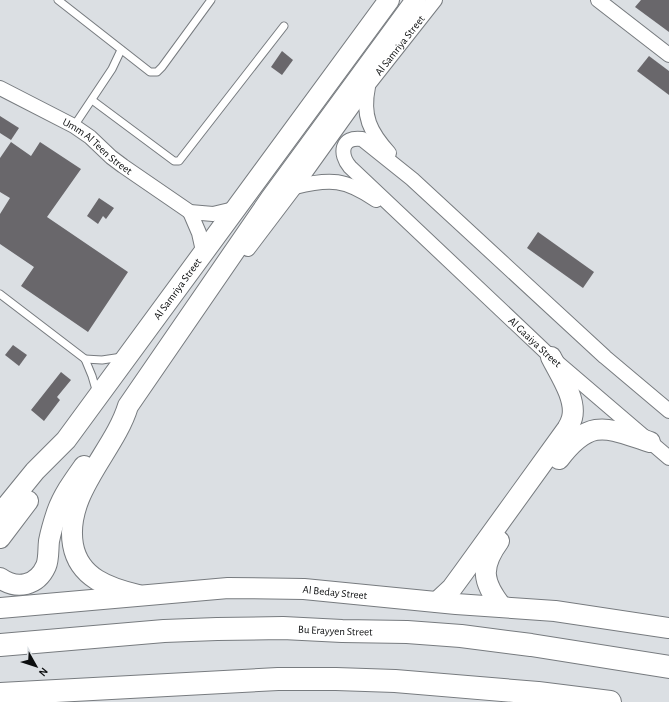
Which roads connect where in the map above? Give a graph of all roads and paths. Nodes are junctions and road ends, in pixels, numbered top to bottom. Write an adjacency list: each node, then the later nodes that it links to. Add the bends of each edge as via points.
1 (58, 0): 9 (lane)
2 (211, 0): 9 (lane, via 157,72 150,72)
3 (376, 0): 11 (street, Al Samriya Street)
4 (389, 0): 11 (street, Al Samriya Street)
5 (416, 0): 25 (street, Al Samriya Street, via 271,198)
6 (435, 0): 12 (street, Al Samriya Street)
7 (598, 0): 10 (street)
8 (284, 26): 14 (lane, via 179,161 174,161)
9 (121, 50): 14 (lane, via 112,70)
10 (669, 55)
11 (346, 57): 18 (street, Al Samriya Street)
12 (368, 85): 16 (street, Al Gaaiya Street, via 365,108 374,135); 17 (street, Al Samriya Street)
13 (0, 88): 15 (street, Umm Al Teen Street)
14 (92, 100): 15 (lane)
15 (74, 126): 19 (street, Umm Al Teen Street, via 123,166)
16 (412, 179): 20 (street, Al Gaaiya Street, via 362,139 351,140 344,147 342,152 346,162); 29 (street, Al Gaaiya Street, via 605,358)
17 (295, 187): 20 (street, Al Gaaiya Street, via 321,181 344,183 365,192); 25 (street, Al Samriya Street, via 185,338 174,350)
18 (234, 209): 19 (street, Umm Al Teen Street, via 213,214); 21 (street, Al Samriya Street)
19 (190, 212): 21 (street)
20 (406, 220): 24 (street, Al Gaaiya Street)
21 (203, 251): 23 (street, Al Samriya Street)
22 (0, 294): 26 (lane)
23 (129, 356): 26 (lane, via 102,360); 27 (street, Al Samriya Street)
24 (550, 357): 31 (street, Al Gaaiya Street); 37 (street, via 573,404 572,417 567,429 452,588)
25 (161, 358): 28 (street, Al Samriya Street)
26 (85, 359): 27 (lane)
27 (98, 397): 30 (street, Al Samriya Street)
28 (128, 406): 35 (street, via 75,479 63,500 53,522 47,562 42,572 33,581 23,585 10,584); 36 (street, Al Samriya Street, via 124,420 74,511 72,541 80,563 100,583)
29 (669, 411)
30 (66, 440): 33 (street, Al Samriya Street, via 35,471); 34 (street, via 51,472)
31 (650, 442): 32 (street, Al Gaaiya Street); 38 (street, via 611,429 602,429 584,435 566,451 487,560 487,582 491,593)
32 (669, 458)
33 (0, 514)
34 (0, 538)
35 (0, 578)
36 (138, 595): 37 (street, Al Beday Street, via 228,588 304,589); 39 (street, Al Beday Street)
37 (437, 602): 38 (street, Al Beday Street)
38 (502, 607): 40 (street, Al Beday Street, via 555,611)
39 (0, 608)
40 (669, 628)
41 (0, 645): 42 (highway, Bu Erayyen Street, via 164,631 283,628 407,632 532,645)
42 (669, 667)
43 (0, 694): 44 (highway, via 278,679 328,679 538,693)
44 (610, 702)

